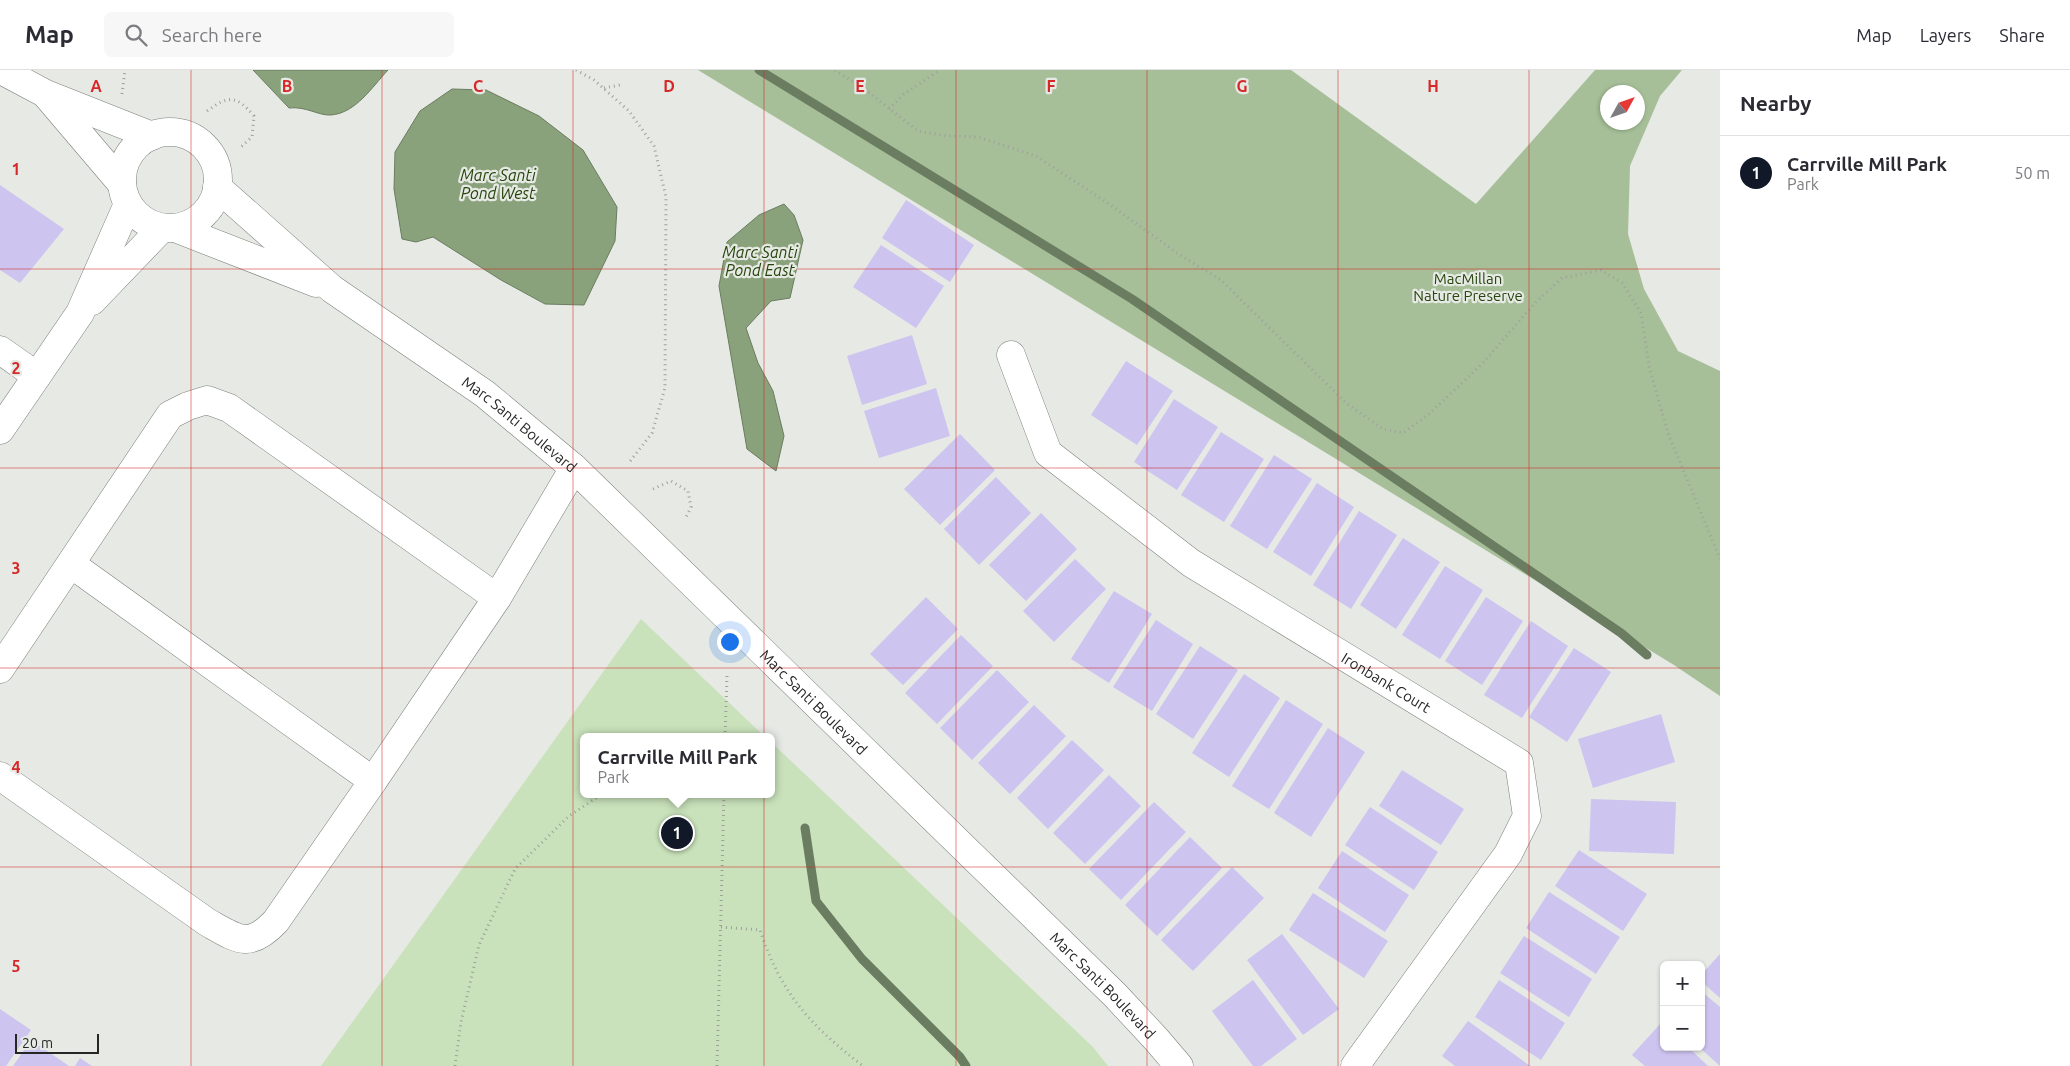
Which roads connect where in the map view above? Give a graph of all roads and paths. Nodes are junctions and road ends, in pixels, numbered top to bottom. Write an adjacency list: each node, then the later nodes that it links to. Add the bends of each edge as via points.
1 (1, 70): 8 (street)
2 (126, 70): 9 (path)
3 (576, 70): 7 (path)
4 (835, 70): 10 (path)
5 (940, 70): 10 (path, via 904,94)
6 (620, 85): 7 (path)
7 (603, 88): 23 (path, via 629,111 654,146 666,197 666,388 652,433)
8 (46, 94): 12 (street); 15 (street)
9 (121, 97)
10 (889, 109): 27 (path, via 918,131 978,137 1036,156 1221,280 1346,403 1383,429 1403,433 1429,414 1481,365 1534,304 1562,278 1601,270 1622,283 1641,313 1649,366 1668,433)
11 (207, 111): 13 (path, via 231,99 244,104 254,116 252,136)
12 (152, 136): 14 (street, via 168,132 199,142 210,155 216,170); 15 (street, via 139,143 129,155 123,169)
13 (241, 147)
14 (217, 187): 16 (street, via 211,204 198,219 187,225); 17 (street, Marc Santi Boulevard)
15 (125, 194): 16 (street, via 137,215 148,223); 18 (street)
16 (168, 228): 17 (street, Marc Santi Boulevard); 18 (street)
17 (332, 289): 24 (street, Marc Santi Boulevard, via 485,394)
18 (80, 313): 21 (street)
19 (0, 350): 21 (street)
20 (1011, 355): 42 (street, Ironbank Court, via 1048,453 1191,563 1519,763 1527,816 1508,854)
21 (37, 376): 22 (street)
22 (0, 430)
23 (628, 464)
24 (574, 468): 29 (street); 41 (street, Marc Santi Boulevard, via 1115,995)
25 (653, 489): 26 (path, via 671,481 688,491 691,507)
26 (685, 519)
27 (1720, 559)
28 (71, 564): 29 (street, via 170,415 207,400 229,408); 30 (street); 34 (street)
29 (497, 598): 34 (street)
30 (0, 668)
31 (727, 676): 32 (path)
32 (725, 733)
33 (0, 776): 34 (street, via 207,922 243,940 258,936 276,921)
34 (373, 781)
35 (596, 798): 38 (path, via 569,816 515,869 479,945 461,1022)
36 (724, 798): 37 (path)
37 (721, 927): 39 (path); 40 (path, via 760,930 770,959 794,1001 817,1028)
38 (455, 1066)
39 (718, 1066)
40 (863, 1066)
41 (1178, 1066)
42 (1355, 1066)

